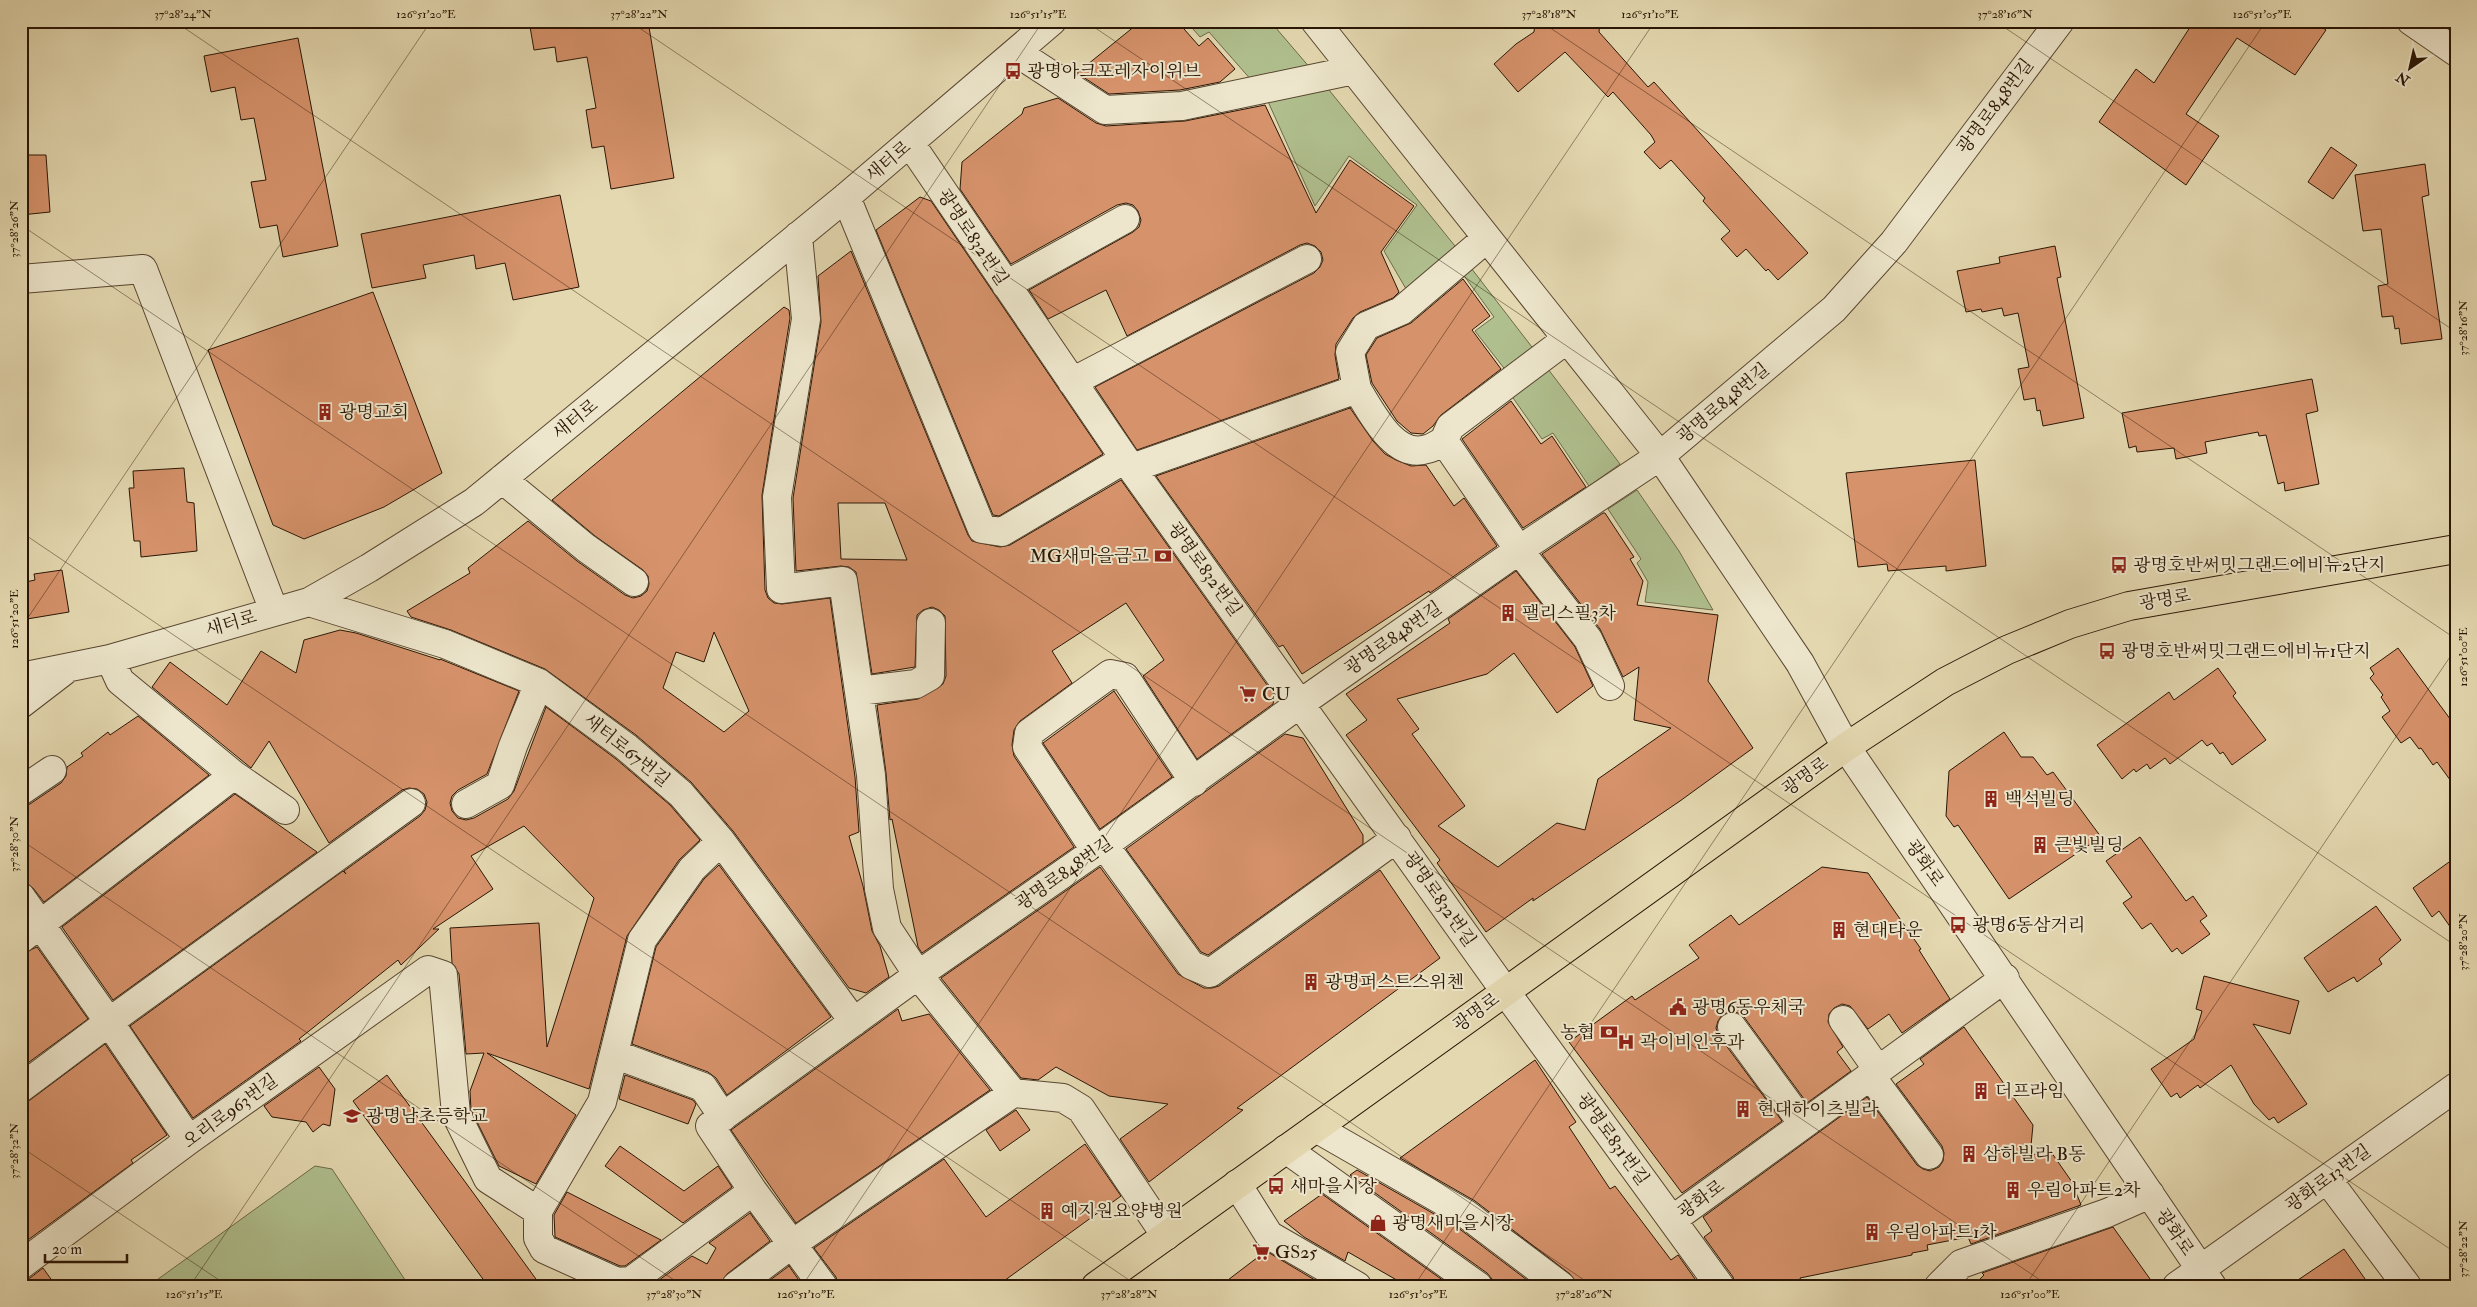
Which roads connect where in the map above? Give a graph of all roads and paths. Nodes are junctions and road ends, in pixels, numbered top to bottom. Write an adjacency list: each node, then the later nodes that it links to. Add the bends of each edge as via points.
1 (1052, 21): 5 (street, 새터로)
2 (1315, 21): 7 (street, 광화로)
3 (2060, 21): 20 (street, 광명로848번길, via 1894,242 1834,309)
4 (2411, 21): 6 (street)
5 (1016, 52): 7 (street, via 1105,110 1182,106); 8 (street, 새터로)
6 (2456, 52)
7 (1354, 70): 12 (street, 광화로)
8 (910, 143): 9 (street, 새터로); 15 (street, 광명로832번길)
9 (846, 197): 11 (street, 새터로); 21 (street, via 982,529 1002,532)
10 (1125, 219): 15 (street)
11 (798, 236): 22 (street, 새터로); 34 (street, via 806,319 777,497 781,589 842,581)
12 (1488, 238): 16 (street, 광화로); 18 (street, via 1401,310 1366,326 1350,352)
13 (1307, 259): 17 (street)
14 (21, 279): 27 (street, via 143,269)
15 (1006, 285): 17 (street, 광명로832번길)
16 (1567, 339): 19 (street, via 1450,427); 20 (street, 광화로)
17 (1072, 382): 21 (street, 광명로832번길)
18 (1356, 389): 19 (street, via 1387,433 1402,448 1425,450); 21 (street)
19 (1444, 441): 24 (street)
20 (1660, 456): 24 (street, 광명로848번길); 37 (street, 광화로, via 1800,663)
21 (1129, 464): 35 (street, 광명로832번길)
22 (502, 479): 25 (street, via 586,548); 26 (street, 새터로, via 474,502)
23 (2456, 549): 37 (main road, 광명로, via 2129,606 2070,624 2007,650 1945,682)
24 (1520, 550): 33 (street, via 1588,639); 35 (street, 광명로848번길)
25 (634, 582)
26 (309, 602): 27 (street, 새터로); 32 (street, 새터로67번길, via 445,644)
27 (274, 611): 29 (street, 새터로)
28 (931, 623): 34 (street, via 930,676 916,684)
29 (110, 659): 30 (street, 새터로); 39 (street, via 120,681)
30 (67, 669): 31 (street, 새터로); 36 (street)
31 (21, 677)
32 (540, 683): 43 (street, via 500,785); 46 (street, 새터로67번길, via 626,747 681,794)
33 (1610, 686)
34 (858, 691): 50 (street, via 871,775 878,889 886,928)
35 (1301, 703): 40 (street, 광명로848번길); 45 (street, 광명로832번길)
36 (21, 704)
37 (1846, 747): 51 (street, 광화로); 52 (main road, 광명로)
38 (52, 770): 41 (street)
39 (234, 775): 44 (street); 49 (street)
40 (1194, 782): 47 (street, 광명로848번길); 47 (street, via 1125,677 1110,674 1029,734 1027,747)
41 (21, 792)
42 (411, 803): 54 (street)
43 (466, 804)
44 (285, 810)
45 (1397, 838): 47 (street, via 1210,973 1191,965); 52 (street, 광명로832번길)
46 (721, 841): 55 (street, 새터로67번길); 57 (street, via 692,869 642,940)
47 (1099, 848): 50 (street, 광명로848번길)
48 (21, 897): 49 (street)
49 (31, 931): 54 (street)
50 (918, 975): 55 (street, 광명로848번길); 61 (street)
51 (2005, 978): 58 (street, 광화로); 71 (street, 광화로)
52 (1505, 992): 64 (main road, 광명로); 73 (street, 광명로831번길)
53 (1843, 1020): 58 (street)
54 (110, 1022): 60 (street); 65 (street)
55 (854, 1022): 62 (street, 광명로848번길)
56 (1732, 1027): 63 (street)
57 (614, 1054): 62 (street, via 703,1087); 72 (street, via 602,1102)
58 (1874, 1072): 63 (street, 광화로); 67 (street)
59 (2456, 1087): 68 (street, 광화로13번길)
60 (21, 1088)
61 (1013, 1093): 74 (street, via 1063,1098 1081,1109); 75 (street)
62 (722, 1117): 70 (street, via 710,1126)
63 (1803, 1124): 73 (street, 광화로)
64 (1316, 1128): 66 (main road, 광명로); 84 (street, via 1466,1214)
65 (189, 1140): 72 (street, 오리로963번길, via 428,970 443,975 456,1114 488,1179); 76 (street, 오리로963번길)
66 (1286, 1149): 69 (main road, 광명로); 83 (street)
67 (1929, 1155)
68 (2327, 1178): 77 (street, 광화로13번길); 88 (street)
69 (1237, 1184): 74 (main road, 광명로); 82 (street, via 1269,1235)
70 (753, 1191): 75 (street); 78 (street, via 631,1281)
71 (2150, 1194): 77 (street, 광화로); 86 (street, 광화로, via 2107,1213 1961,1264)
72 (538, 1211): 78 (street, via 538,1238 544,1249)
73 (1672, 1220): 85 (street, 광명로831번길)
74 (1166, 1236): 81 (main road, 광명로)
75 (792, 1244): 79 (street); 80 (street)
76 (21, 1265)
77 (2206, 1277): 87 (street, 광화로)
78 (585, 1278)
79 (736, 1286)
80 (823, 1286)
81 (1096, 1286)
82 (1357, 1286)
83 (1478, 1286)
84 (1561, 1286)
85 (1720, 1286)
86 (1939, 1286)
87 (2177, 1286)
88 (2407, 1286)

